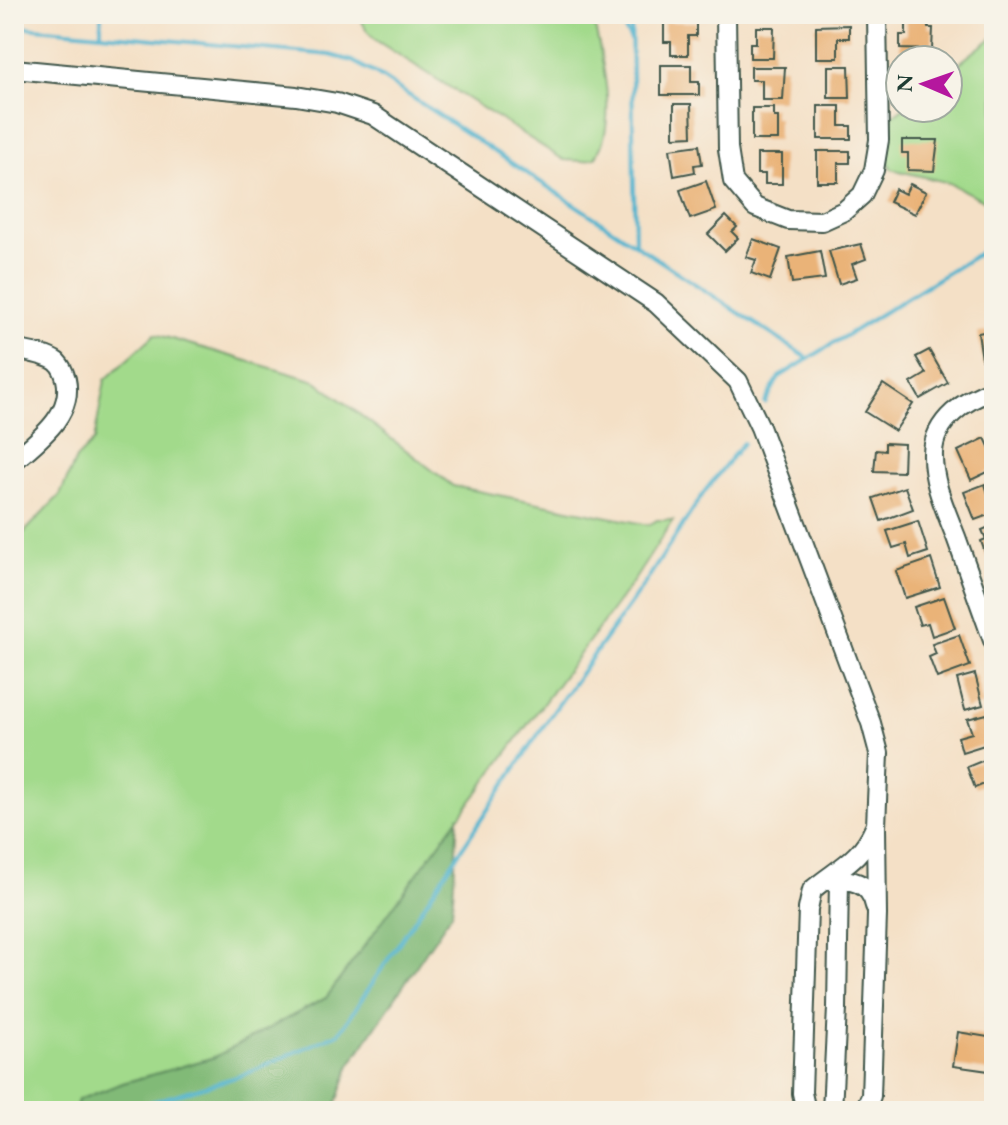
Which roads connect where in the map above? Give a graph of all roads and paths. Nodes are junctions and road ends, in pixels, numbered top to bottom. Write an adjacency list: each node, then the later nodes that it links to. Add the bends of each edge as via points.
1 (726, 14): 2 (street, via 733,181 755,207 788,220 822,221 862,195 874,170 879,140)
2 (877, 14)
3 (14, 69): 8 (street, via 296,96 373,115 656,303 738,381 760,427 871,723 879,753)
4 (14, 349): 6 (street, via 61,366 67,390 59,416)
5 (994, 390): 7 (street, via 955,410 933,451 936,482)
6 (14, 461)
7 (994, 643)
8 (876, 826): 9 (street, via 869,842); 10 (street)
9 (832, 880): 10 (street, via 861,883 873,894); 11 (street, via 812,890 808,909 802,1093); 12 (street, via 837,1008)
10 (877, 915): 13 (street, via 871,1096)
11 (806, 1111)
12 (832, 1111)
13 (864, 1111)

